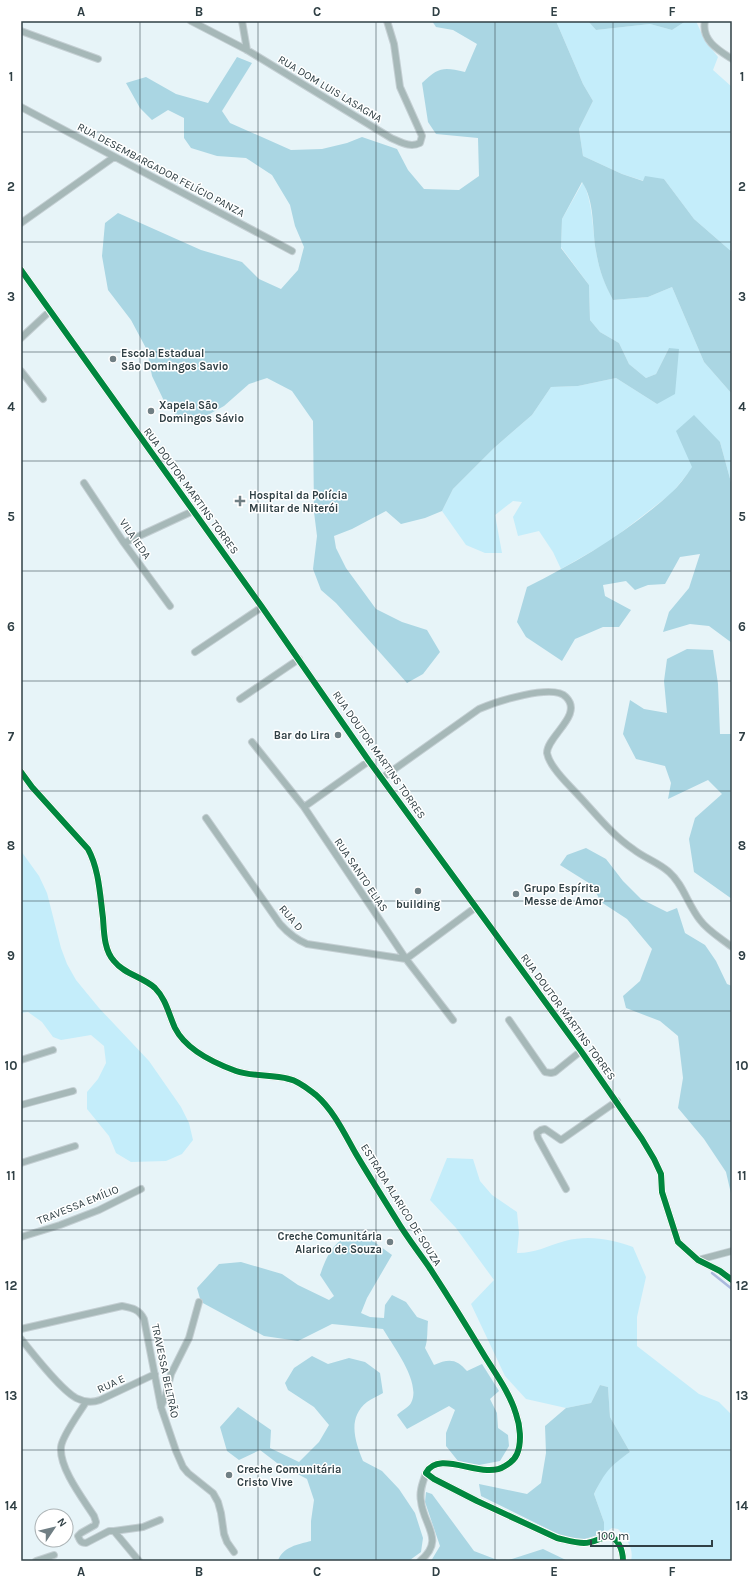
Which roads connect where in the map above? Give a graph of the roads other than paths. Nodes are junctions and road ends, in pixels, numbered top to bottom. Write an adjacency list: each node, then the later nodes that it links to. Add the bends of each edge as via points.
1 (191, 21): 6 (street, RUA DOM LUIS LASAGNA)
2 (242, 21): 6 (street)
3 (388, 21): 6 (street, RUA DOM LUIS LASAGNA, via 400,87 422,136 420,143 416,145 410,146 391,138)
4 (705, 21): 7 (street, via 704,28 712,44)
5 (21, 31): 8 (street)
6 (247, 50)
7 (732, 58)
8 (98, 59)
9 (21, 107): 10 (street, RUA DESEMBARGADOR FELÍCIO PANZA)
10 (114, 157): 11 (street); 12 (street, RUA DESEMBARGADOR FELÍCIO PANZA)
11 (21, 222)
12 (292, 251)
13 (21, 270): 14 (street, RUA DOUTOR MARTINS TORRES)
14 (50, 311): 15 (street); 19 (street, RUA DOUTOR MARTINS TORRES)
15 (21, 338)
16 (21, 371): 17 (street)
17 (43, 399)
18 (84, 483): 20 (street, VILA IEDA)
19 (193, 511): 20 (street); 22 (street, RUA DOUTOR MARTINS TORRES)
20 (124, 543): 21 (street, VILA IEDA)
21 (170, 606)
22 (262, 607): 23 (street); 24 (street, RUA DOUTOR MARTINS TORRES)
23 (195, 652)
24 (299, 659): 25 (street); 27 (street, RUA DOUTOR MARTINS TORRES)
25 (240, 699)
26 (252, 742): 30 (street, RUA SANTO ELIAS)
27 (369, 761): 29 (street, RUA DOUTOR MARTINS TORRES); 30 (street)
28 (21, 772): 57 (street, ESTRADA ALARICO DE SOUZA, via 93,858 106,942 113,961 154,987 164,1000 176,1030 195,1051 236,1071 294,1081 303,1085 322,1102 337,1120 396,1220 446,1293 504,1388 516,1414 519,1432 517,1456 501,1469 489,1471 441,1463 434,1464)
29 (382, 778): 32 (street, RUA DOUTOR MARTINS TORRES); 33 (street, via 479,709 503,700 541,692 562,693 570,704 570,712 548,746 547,754 555,770 615,834 633,850 669,872 701,921)
30 (304, 807): 34 (street, RUA SANTO ELIAS)
31 (206, 818): 34 (street, RUA D, via 289,934 307,944)
32 (476, 907): 34 (street); 38 (street, RUA DOUTOR MARTINS TORRES)
33 (732, 947)
34 (406, 959): 35 (street, RUA SANTO ELIAS)
35 (453, 1020)
36 (509, 1020): 38 (street, via 545,1072 555,1072)
37 (53, 1050): 39 (street)
38 (581, 1052): 41 (street, RUA DOUTOR MARTINS TORRES)
39 (21, 1060)
40 (73, 1091): 42 (street)
41 (617, 1101): 45 (street, via 561,1140 545,1129 537,1133); 49 (street, RUA DOUTOR MARTINS TORRES, via 654,1159 662,1179 662,1192 678,1242)
42 (21, 1105)
43 (75, 1146): 44 (street)
44 (21, 1163)
45 (566, 1189)
46 (141, 1190): 47 (street, TRAVESSA EMÍLIO, via 99,1210)
47 (21, 1237)
48 (732, 1251): 49 (street)
49 (698, 1260): 50 (street, RUA DOUTOR MARTINS TORRES)
50 (732, 1280)
51 (199, 1302): 56 (street, via 189,1338 171,1374)
52 (21, 1329): 54 (street, TRAVESSA BELTRÃO, via 122,1306 134,1308 144,1319)
53 (21, 1340): 55 (street, RUA E, via 64,1388)
54 (155, 1374): 55 (street, RUA E, via 100,1400); 56 (street, TRAVESSA BELTRÃO)
55 (86, 1402): 59 (street, via 64,1437 61,1447 63,1461 71,1480 96,1522 78,1536 82,1543 86,1543)
56 (161, 1407): 60 (street, TRAVESSA BELTRÃO, via 183,1467 213,1493 218,1502 224,1534)
57 (426, 1473): 64 (street, via 420,1502 433,1542 427,1556); 65 (street, via 477,1501 557,1538 584,1543 605,1537 614,1539 620,1546)
58 (160, 1520): 59 (street, via 143,1527)
59 (114, 1531): 63 (street)
60 (234, 1552)
61 (54, 1555): 62 (street)
62 (36, 1561)
63 (139, 1561)
64 (420, 1561)
65 (623, 1561)

